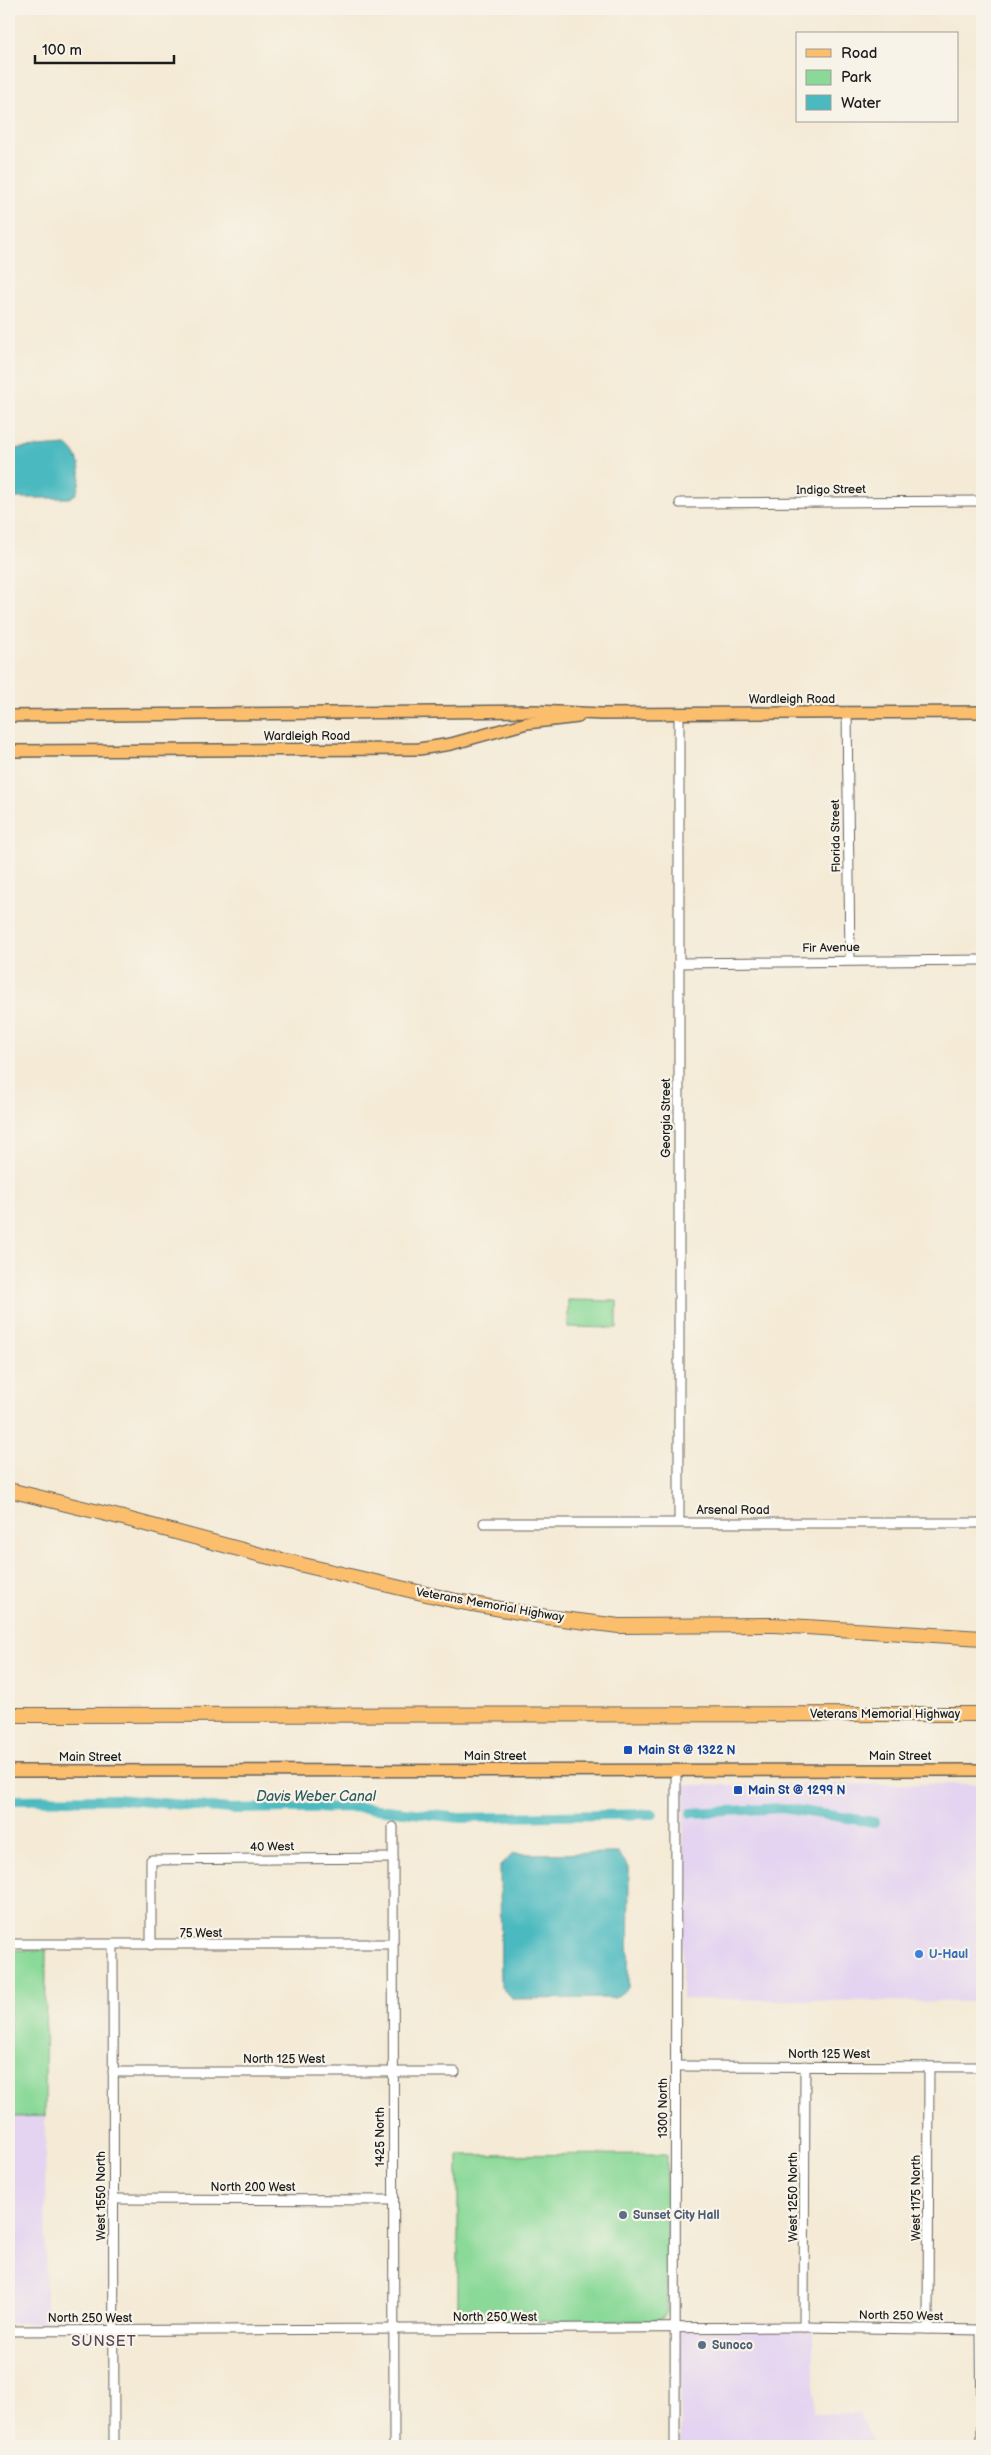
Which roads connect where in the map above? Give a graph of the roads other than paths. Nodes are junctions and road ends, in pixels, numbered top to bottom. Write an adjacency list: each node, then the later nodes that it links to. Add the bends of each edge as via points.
1 (982, 502): 2 (street, Indigo Street)
2 (680, 503)
3 (847, 712): 4 (main road, Wardleigh Road); 5 (main road, Wardleigh Road); 9 (street, Florida Street)
4 (982, 712)
5 (679, 713): 6 (main road, Wardleigh Road); 11 (street, Georgia Street)
6 (602, 714): 7 (main road, Wardleigh Road, via 535,710); 8 (main road, Wardleigh Road, via 527,723 419,749)
7 (9, 716)
8 (9, 752)
9 (850, 960): 10 (street, Fir Avenue); 11 (street, Fir Avenue)
10 (982, 960)
11 (679, 963): 13 (street, Georgia Street)
12 (9, 1490): 16 (highway, Veterans Memorial Highway, via 456,1601 547,1617 619,1626 774,1626)
13 (679, 1522): 14 (street, Arsenal Road); 15 (street, Arsenal Road)
14 (484, 1523)
15 (982, 1523)
16 (982, 1638)
17 (982, 1714): 18 (highway, Veterans Memorial Highway)
18 (9, 1715)
19 (982, 1770): 21 (main road, Main Street)
20 (9, 1771): 21 (main road, Main Street)
21 (676, 1771): 28 (street, 1300 North)
22 (393, 1827): 23 (street, 1425 North)
23 (393, 1858): 25 (street, 1425 North); 26 (street, 40 West, via 151,1860)
24 (9, 1944): 27 (street, 75 West)
25 (393, 1944): 26 (street, 75 West); 33 (street, 1425 North)
26 (151, 1945): 27 (street, 75 West)
27 (113, 1946): 32 (street, West 1550 North)
28 (676, 2066): 29 (street, North 125 West); 38 (street, 1300 North)
29 (805, 2066): 30 (street, North 125 West); 37 (street, West 1250 North)
30 (929, 2067): 31 (street, North 125 West); 39 (street, West 1175 North)
31 (982, 2067)
32 (113, 2072): 33 (street, North 125 West); 35 (street, West 1550 North)
33 (392, 2072): 34 (street, North 125 West); 36 (street, 1425 North)
34 (455, 2072)
35 (113, 2199): 36 (street, North 200 West); 43 (street, West 1550 North)
36 (392, 2200): 40 (street, 1425 North)
37 (804, 2327): 38 (street, North 250 West); 39 (street, North 250 West)
38 (675, 2328): 40 (street, North 250 West); 46 (street, 1300 North)
39 (928, 2329): 41 (street, North 250 West)
40 (393, 2330): 43 (street, North 250 West); 45 (street, 1425 North)
41 (982, 2330): 47 (street)
42 (9, 2331): 43 (street, North 250 West)
43 (114, 2331): 44 (street, West 1550 North)
44 (114, 2446)
45 (394, 2446)
46 (675, 2446)
47 (982, 2446)

